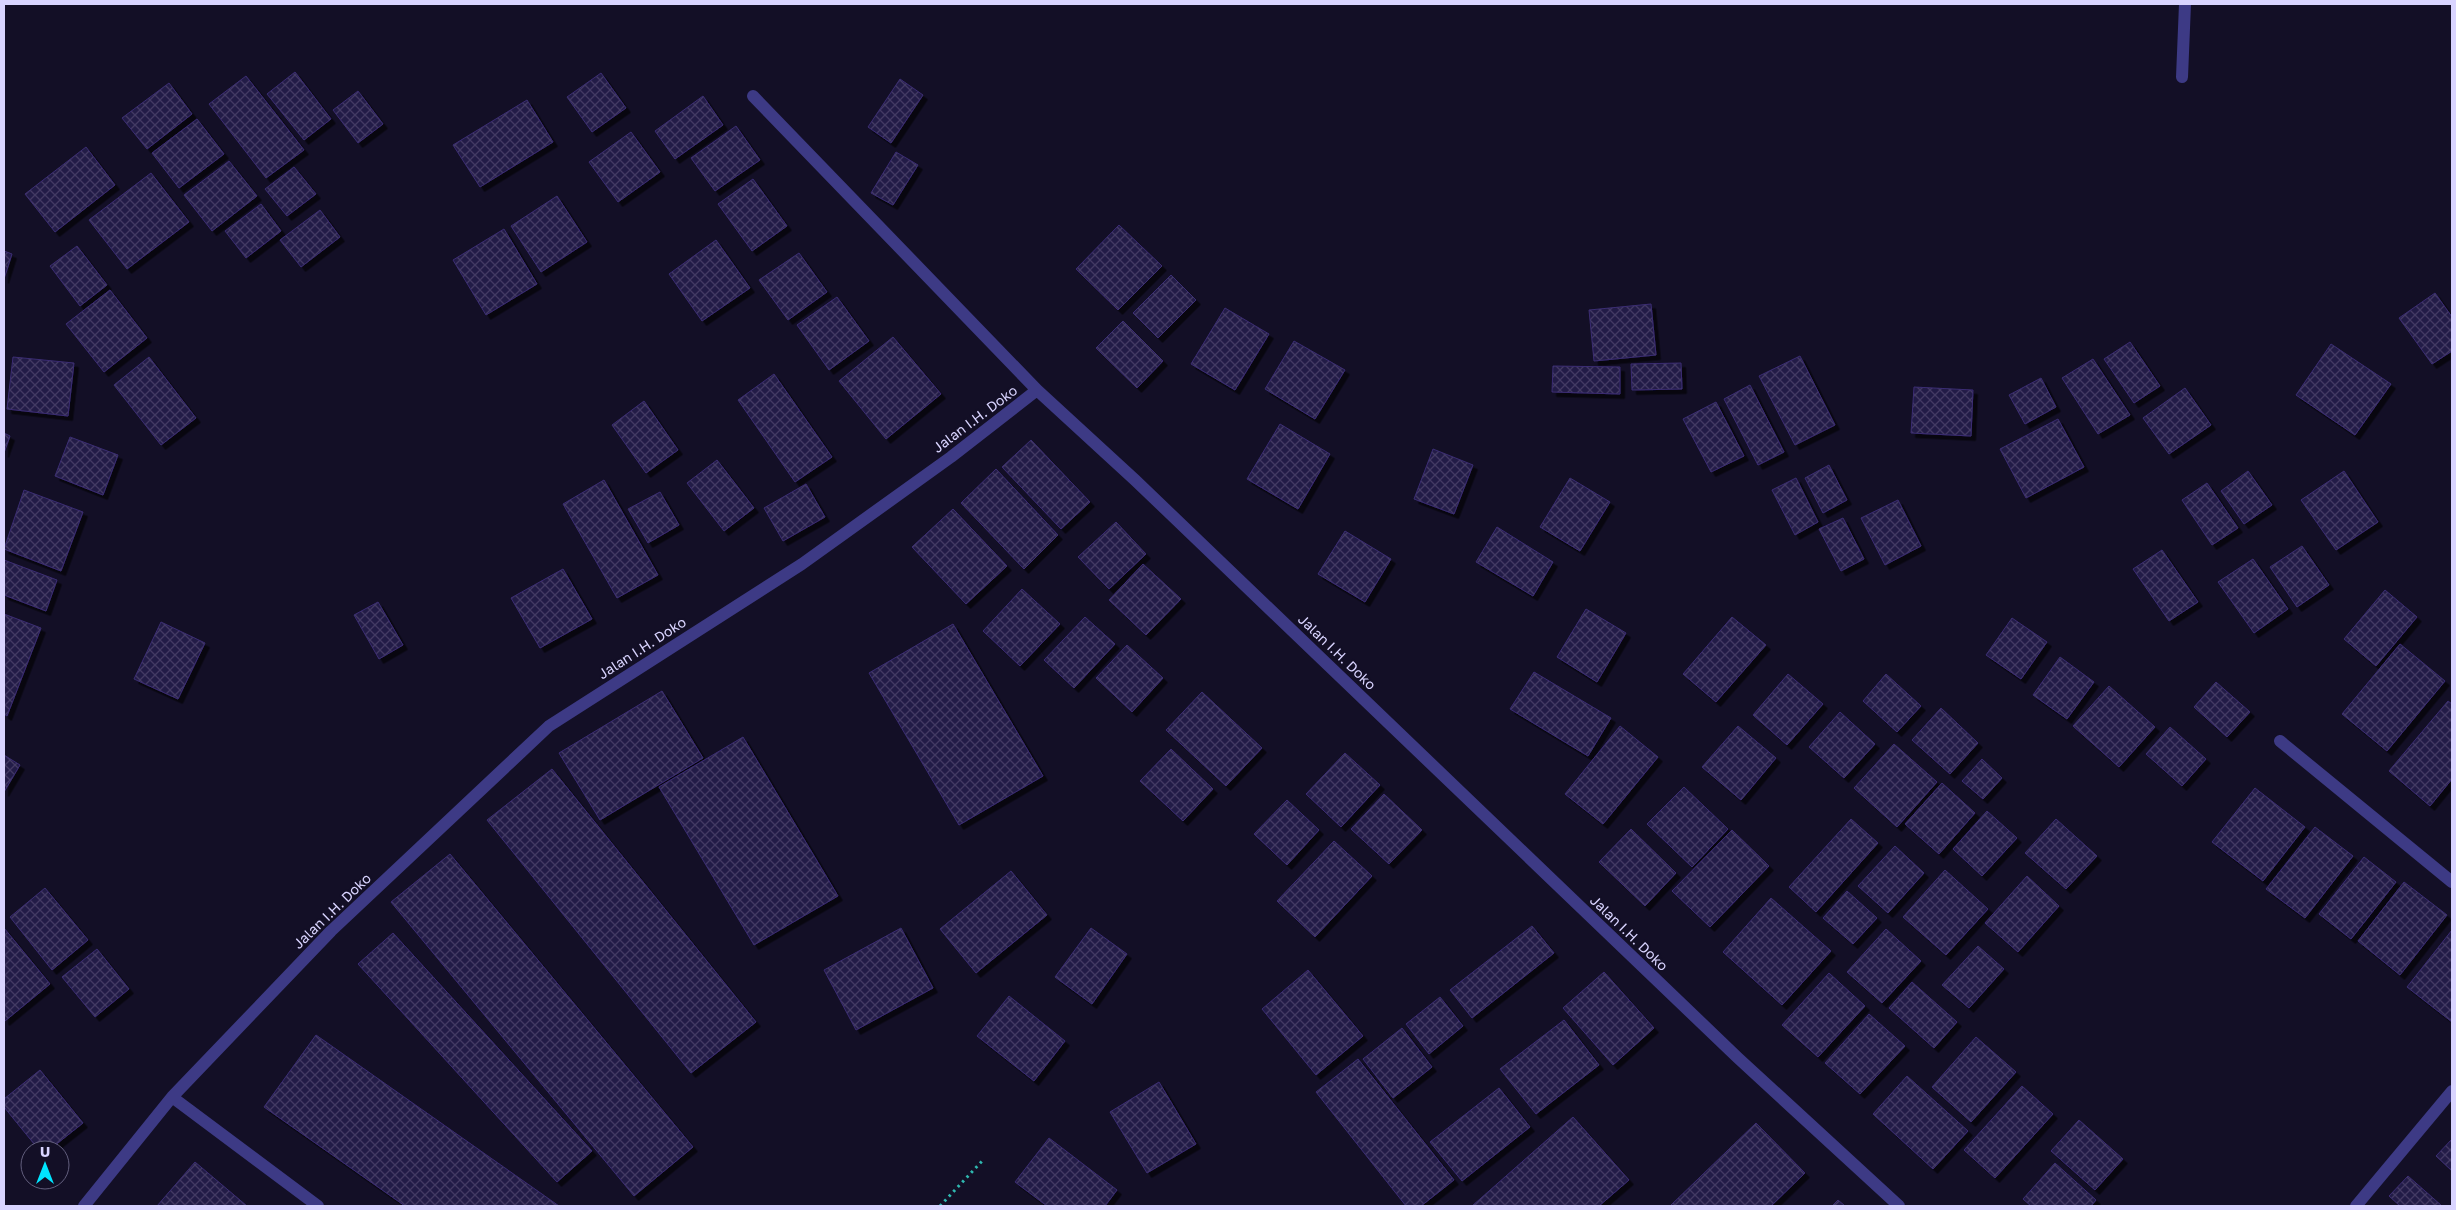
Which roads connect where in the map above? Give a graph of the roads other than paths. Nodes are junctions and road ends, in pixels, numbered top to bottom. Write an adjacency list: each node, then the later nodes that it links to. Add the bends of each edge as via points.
1 (2185, 4): 2 (street)
2 (2182, 78)
3 (753, 96): 4 (street)
4 (1037, 390): 8 (street, Jalan I.H. Doko, via 951,457 802,564 549,726 331,931); 11 (street, Jalan I.H. Doko, via 1142,486 1738,1058)
5 (2280, 741): 6 (street)
6 (2452, 882)
7 (2452, 1091): 12 (street)
8 (172, 1097): 9 (street, Jalan I.H. Doko); 10 (street)
9 (84, 1206)
10 (318, 1206)
11 (1899, 1206)
12 (2356, 1206)

